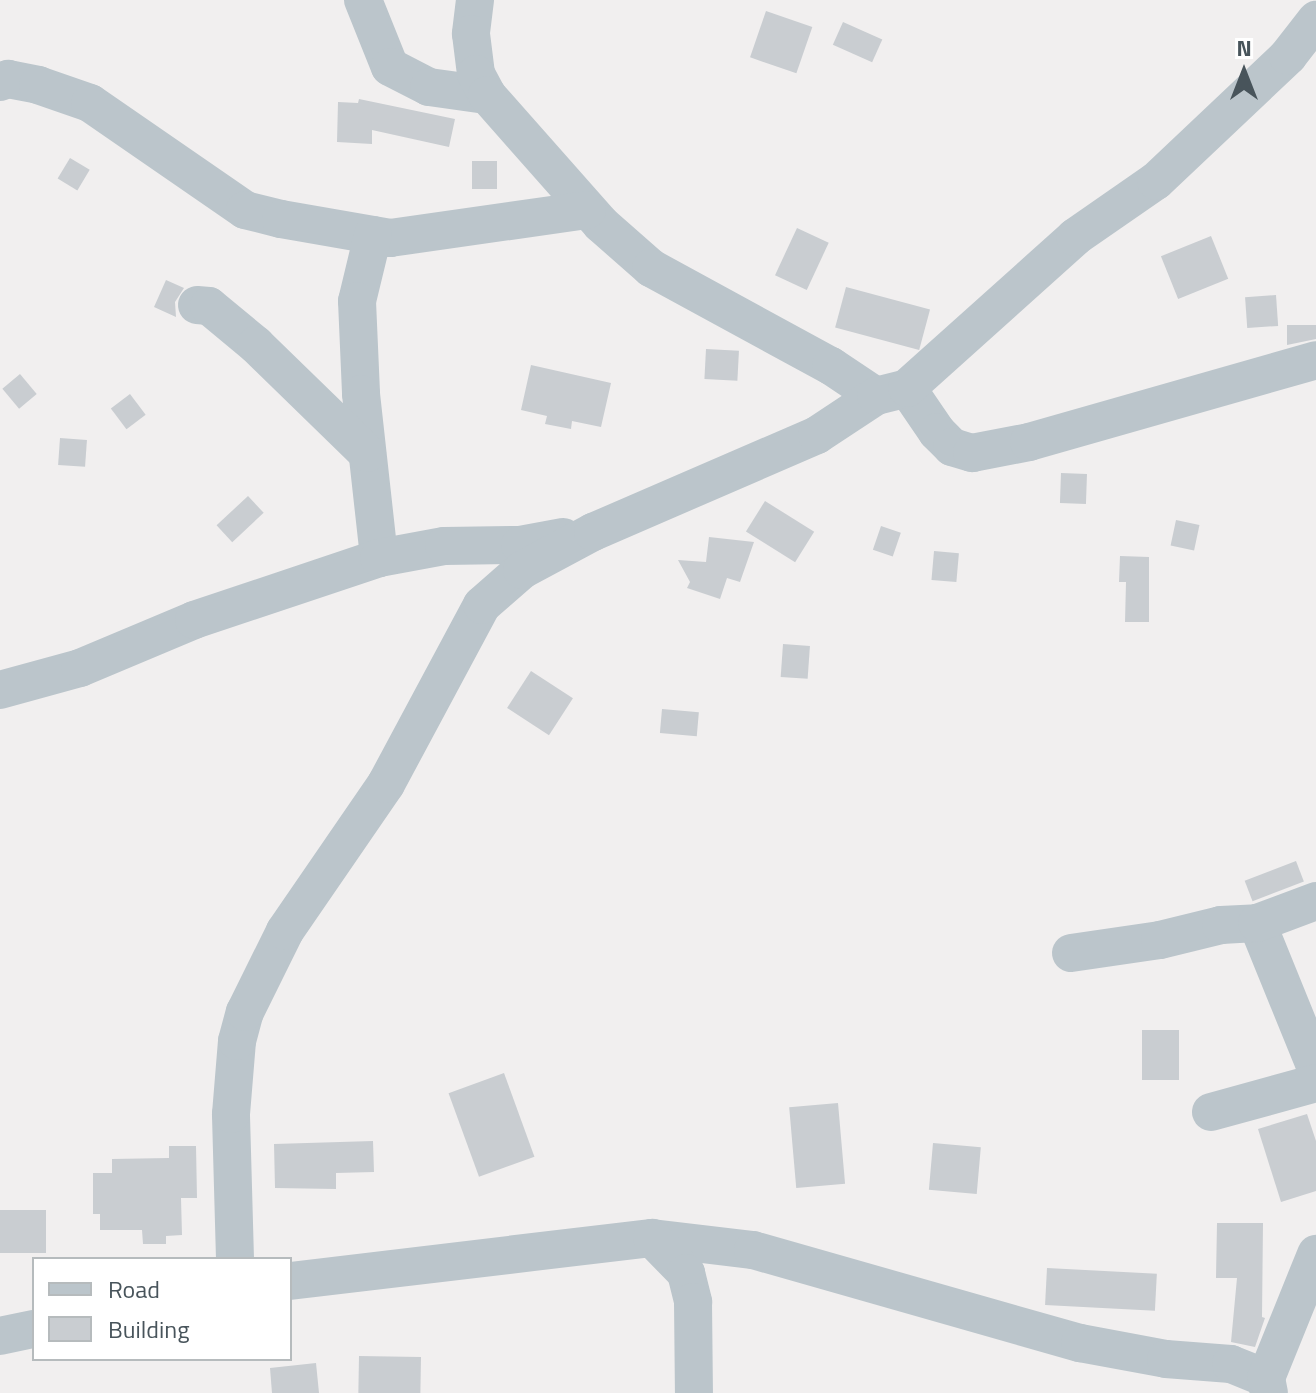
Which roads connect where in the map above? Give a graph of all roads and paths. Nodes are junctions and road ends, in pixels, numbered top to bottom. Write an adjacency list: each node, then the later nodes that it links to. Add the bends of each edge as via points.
1 (363, 0): 5 (street, via 390,67 429,87)
2 (475, 0): 5 (street, via 474,61)
3 (1316, 20): 10 (street, via 1288,56 1156,181 1075,237)
4 (0, 82): 7 (street, via 38,85 90,103 245,210)
5 (487, 95): 6 (street)
6 (587, 210): 7 (street, via 406,236); 10 (street, via 651,268 831,366)
7 (373, 235): 11 (street, via 357,301)
8 (197, 305): 11 (street, via 209,306 256,345)
9 (1316, 360): 10 (street, via 972,453 952,447)
10 (892, 392): 12 (street, via 817,435)
11 (367, 453): 14 (street)
12 (593, 532): 13 (street, via 520,545); 15 (street, via 522,570)
13 (444, 546): 14 (street); 15 (street, via 462,555 480,578)
14 (379, 558): 16 (street, via 194,620 80,668)
15 (482, 605): 25 (street, via 386,784 285,931 245,1012 231,1114)
16 (0, 690)
17 (1316, 901): 18 (street)
18 (1257, 923): 19 (street); 20 (street)
19 (1071, 953)
20 (1316, 1068)
21 (1316, 1083): 22 (street)
22 (1211, 1112)
23 (652, 1238): 26 (street); 29 (street, via 753,1250 1080,1343 1166,1359 1231,1364); 30 (street, via 686,1273 693,1302)
24 (1316, 1254): 29 (street)
25 (235, 1257)
26 (292, 1281)
27 (32, 1329): 28 (street)
28 (0, 1336)
29 (1268, 1386)
30 (694, 1393)

